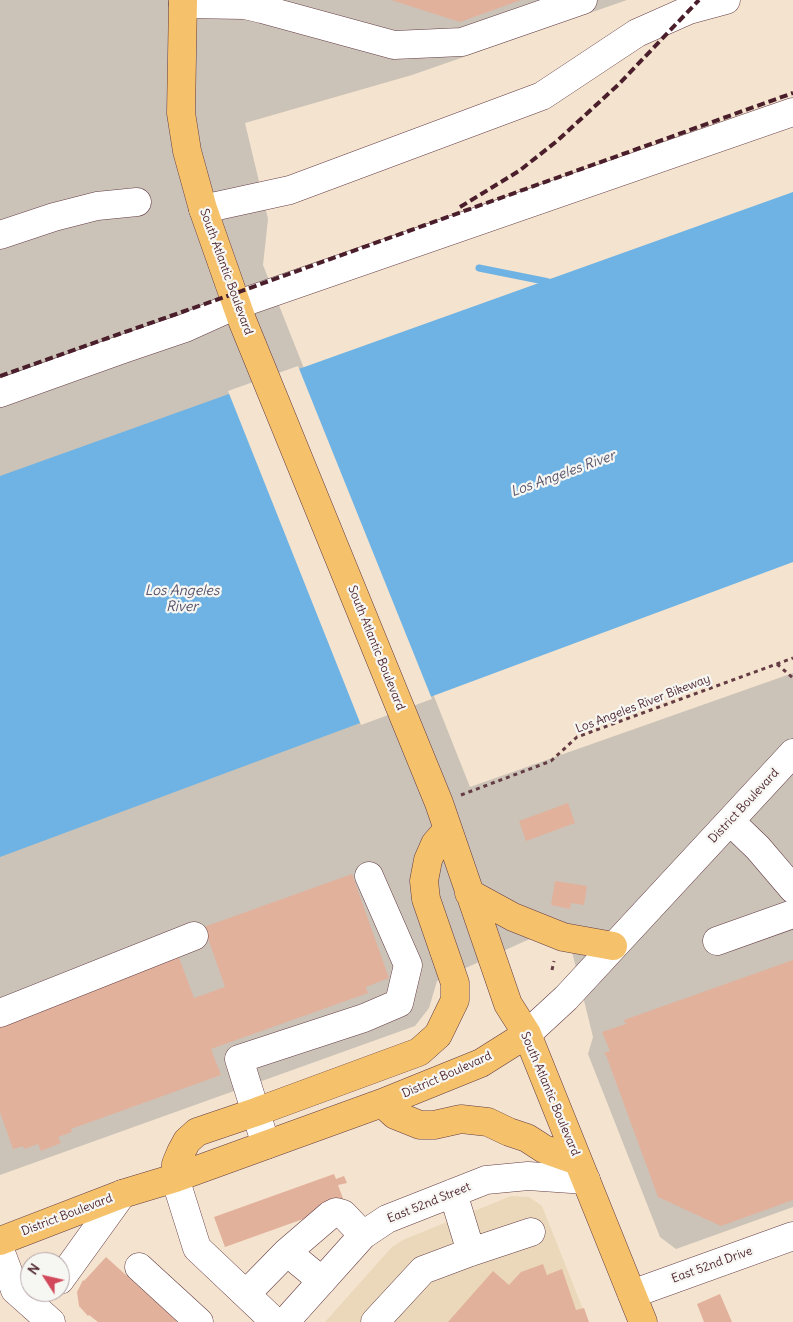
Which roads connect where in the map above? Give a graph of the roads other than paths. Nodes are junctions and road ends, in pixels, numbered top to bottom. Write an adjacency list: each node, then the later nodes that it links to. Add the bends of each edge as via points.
1 (583, 0): 4 (street, via 462,42 394,45)
2 (726, 0): 7 (street, via 690,10 638,33 542,96 290,190)
3 (183, 2): 4 (street); 7 (main road, South Atlantic Boulevard, via 181,113 187,151)
4 (263, 4)
5 (793, 112): 9 (street)
6 (138, 202): 8 (street, via 97,206)
7 (203, 209): 9 (main road, South Atlantic Boulevard)
8 (0, 236)
9 (239, 312): 10 (street); 13 (main road, South Atlantic Boulevard)
10 (0, 393)
11 (793, 753): 12 (street, District Boulevard)
12 (730, 821): 15 (street); 20 (street, District Boulevard)
13 (448, 829): 16 (main road, South Atlantic Boulevard); 24 (main road, via 435,844 424,881 426,898 455,983 455,1000 438,1035 420,1052)
14 (369, 876): 24 (street, via 408,965 399,1003 364,1018 238,1058)
15 (793, 889)
16 (469, 893): 20 (main road, via 513,917 563,937); 22 (main road, South Atlantic Boulevard, via 508,1004)
17 (793, 914): 19 (street)
18 (194, 936): 21 (street)
19 (717, 941)
20 (614, 946): 22 (street, District Boulevard)
21 (0, 1013)
22 (527, 1034): 23 (main road, District Boulevard, via 481,1063); 26 (main road, South Atlantic Boulevard)
23 (382, 1103): 25 (main road, District Boulevard); 26 (main road, via 395,1115 420,1126 461,1119 488,1122 527,1138)
24 (256, 1112): 25 (street); 27 (main road, via 192,1136 180,1152)
25 (266, 1145): 27 (main road, District Boulevard)
26 (582, 1171): 28 (street, East 52nd Street, via 486,1180); 40 (main road, South Atlantic Boulevard)
27 (174, 1178): 29 (main road, District Boulevard); 41 (street, via 197,1248)
28 (453, 1193): 31 (street, East 52nd Street, via 387,1219); 36 (street)
29 (122, 1194): 33 (main road, District Boulevard); 37 (street)
30 (531, 1232): 36 (street)
31 (363, 1234): 35 (street, via 343,1214 336,1212); 39 (street, East 52nd Street)
32 (793, 1236): 40 (street, East 52nd Drive)
33 (0, 1241)
34 (0, 1250): 42 (street, via 16,1290)
35 (287, 1252): 39 (street); 41 (street)
36 (471, 1252): 46 (street, via 422,1270)
37 (70, 1266)
38 (139, 1268): 43 (street)
39 (322, 1281): 45 (street, East 52nd Street)
40 (629, 1288): 47 (main road, South Atlantic Boulevard)
41 (246, 1294): 44 (street)
42 (42, 1312)
43 (199, 1322)
44 (275, 1322)
45 (285, 1322)
46 (375, 1322)
47 (643, 1322)

